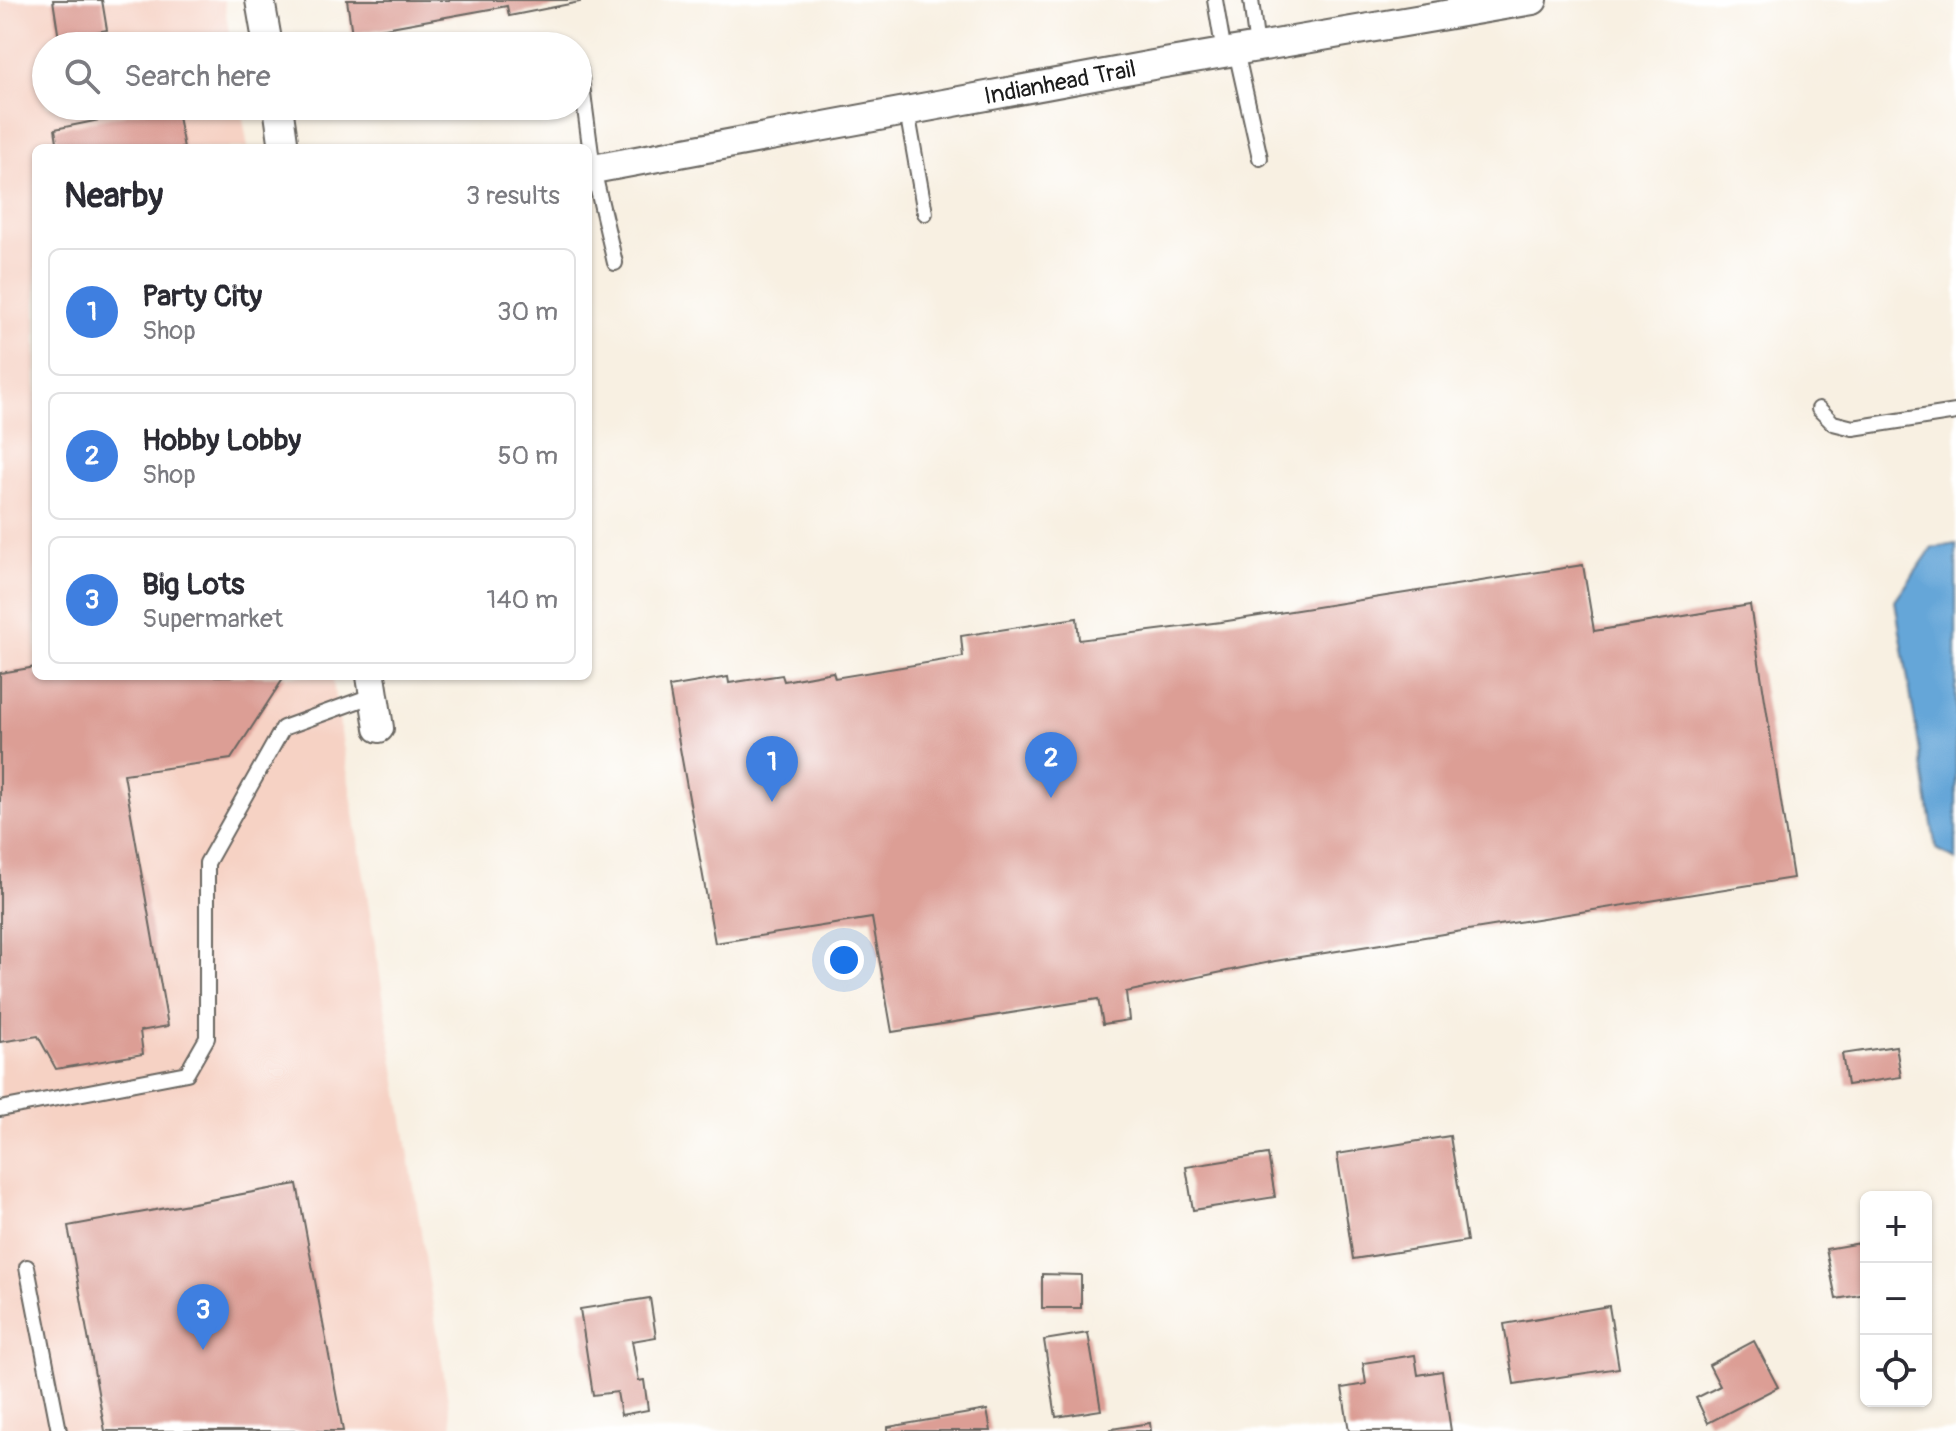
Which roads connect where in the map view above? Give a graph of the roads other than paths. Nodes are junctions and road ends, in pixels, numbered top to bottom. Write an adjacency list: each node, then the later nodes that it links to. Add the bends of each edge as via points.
1 (260, 0): 5 (street)
2 (1215, 0): 6 (lane)
3 (1251, 0): 6 (lane)
4 (1533, 0): 6 (street, Indianhead Trail)
5 (266, 32)
6 (1239, 50): 7 (street, Indianhead Trail); 12 (lane)
7 (907, 111): 13 (street, Indianhead Trail); 15 (lane)
8 (280, 120): 10 (street)
9 (586, 120): 11 (lane)
10 (283, 144)
11 (588, 144)
12 (1260, 158)
13 (592, 170)
14 (592, 174): 16 (lane)
15 (925, 213)
16 (615, 263)
17 (1819, 409): 18 (lane, via 1833,423 1853,428)
18 (1956, 412)
19 (372, 686): 20 (street); 21 (lane, via 283,728 207,863 207,1038 187,1073)
20 (379, 728)
21 (0, 1109)
22 (27, 1267): 23 (lane)
23 (59, 1431)

